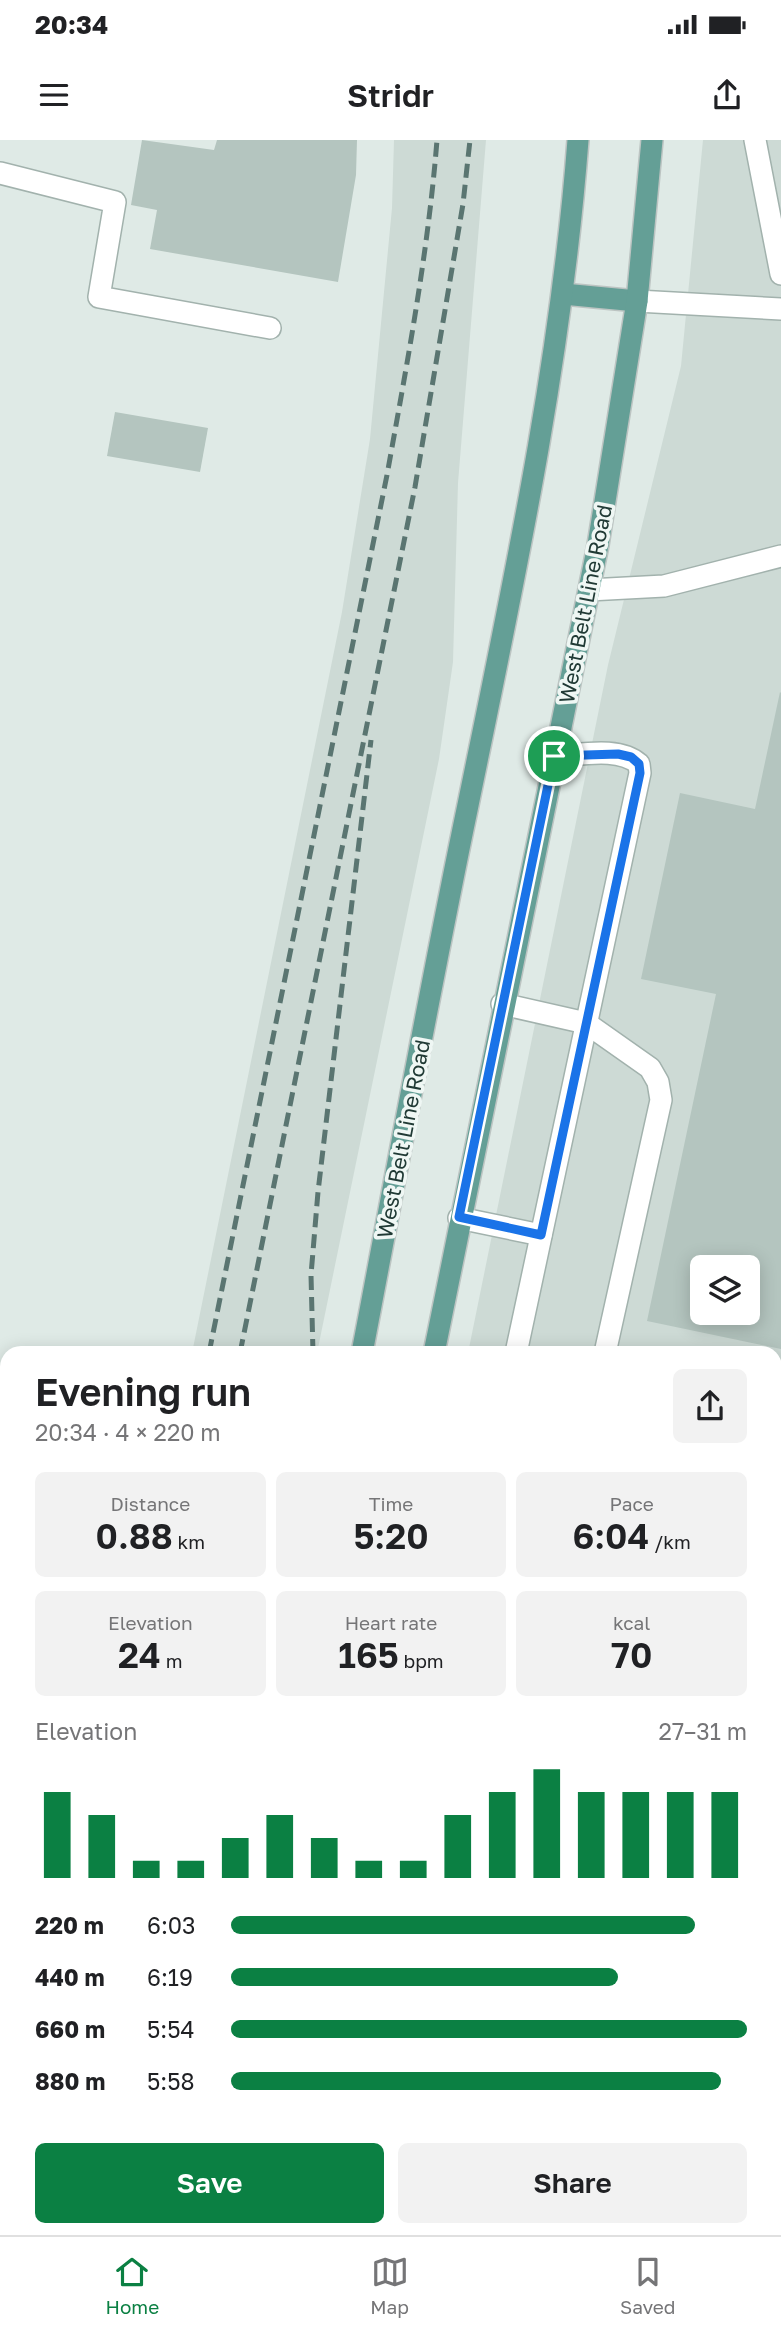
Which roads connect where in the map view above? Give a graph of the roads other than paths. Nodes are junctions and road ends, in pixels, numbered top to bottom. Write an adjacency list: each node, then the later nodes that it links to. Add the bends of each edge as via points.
1 (578, 140): 6 (main road, West Belt Line Road)
2 (652, 140): 7 (main road, West Belt Line Road)
3 (755, 140): 5 (street)
4 (0, 173): 9 (street, via 115,202 99,297)
5 (781, 274)
6 (563, 293): 7 (main road); 17 (main road, West Belt Line Road, via 516,579)
7 (637, 301): 8 (street); 11 (main road, West Belt Line Road)
8 (781, 309)
9 (270, 328)
10 (781, 556): 11 (street, via 664,586)
11 (589, 590): 12 (main road, West Belt Line Road)
12 (554, 756): 13 (main road, West Belt Line Road); 14 (street, via 618,754 639,764)
13 (502, 1004): 14 (street); 15 (main road, West Belt Line Road)
14 (586, 1023): 16 (street); 20 (street, via 650,1068 661,1100)
15 (459, 1217): 16 (street); 18 (main road, West Belt Line Road)
16 (541, 1235): 19 (street)
17 (363, 1346)
18 (435, 1346)
19 (517, 1346)
20 (607, 1346)

